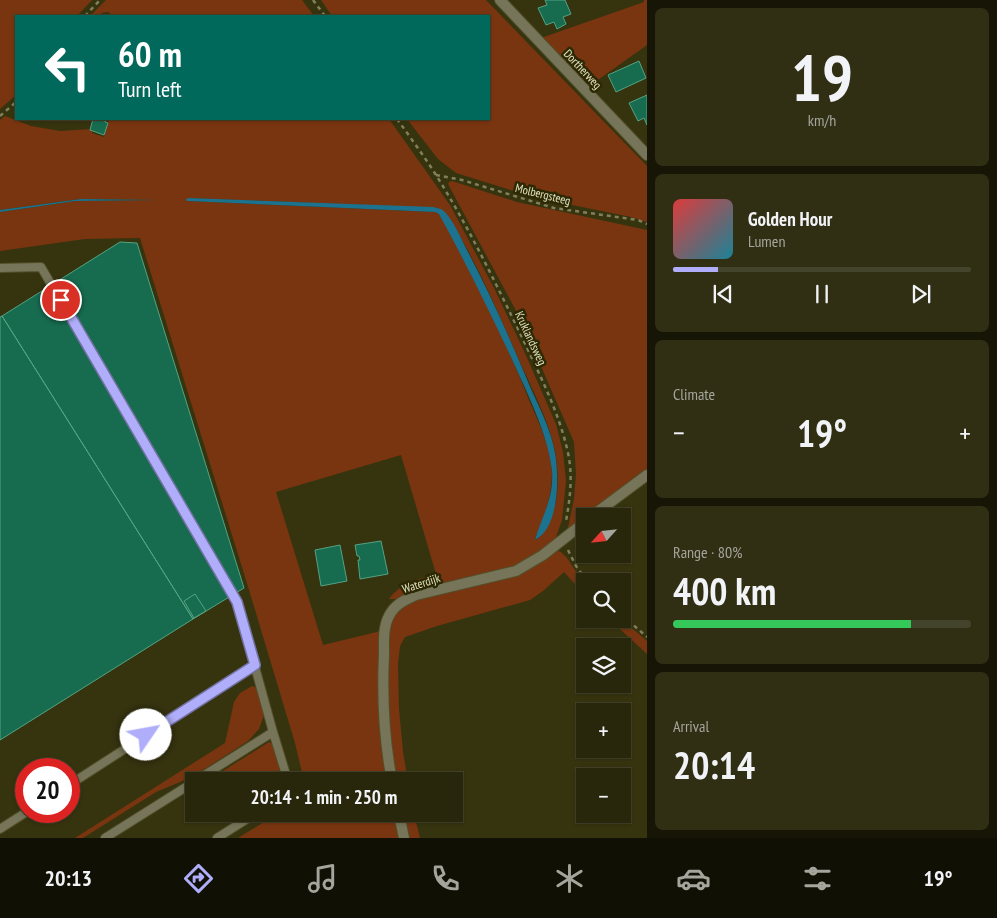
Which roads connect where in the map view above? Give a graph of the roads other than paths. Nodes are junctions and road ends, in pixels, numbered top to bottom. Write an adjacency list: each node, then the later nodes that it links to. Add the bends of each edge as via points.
1 (500, 0): 2 (street, Dortherweg)
2 (647, 155)
3 (0, 268): 7 (lane, via 41,267 237,602)
4 (647, 475): 5 (street)
5 (603, 508)
6 (576, 529): 11 (street, Waterdijk, via 534,562 516,570 416,595 393,609 385,630 383,666 384,727)
7 (255, 665): 8 (lane); 12 (lane)
8 (274, 732): 9 (lane); 10 (lane)
9 (210, 772)
10 (285, 772)
11 (391, 772)
12 (80, 778)
13 (185, 788): 18 (lane)
14 (15, 819): 17 (lane)
15 (242, 822): 19 (lane)
16 (401, 822): 20 (street)
17 (0, 829)
18 (104, 838)
19 (217, 838)
20 (404, 838)

